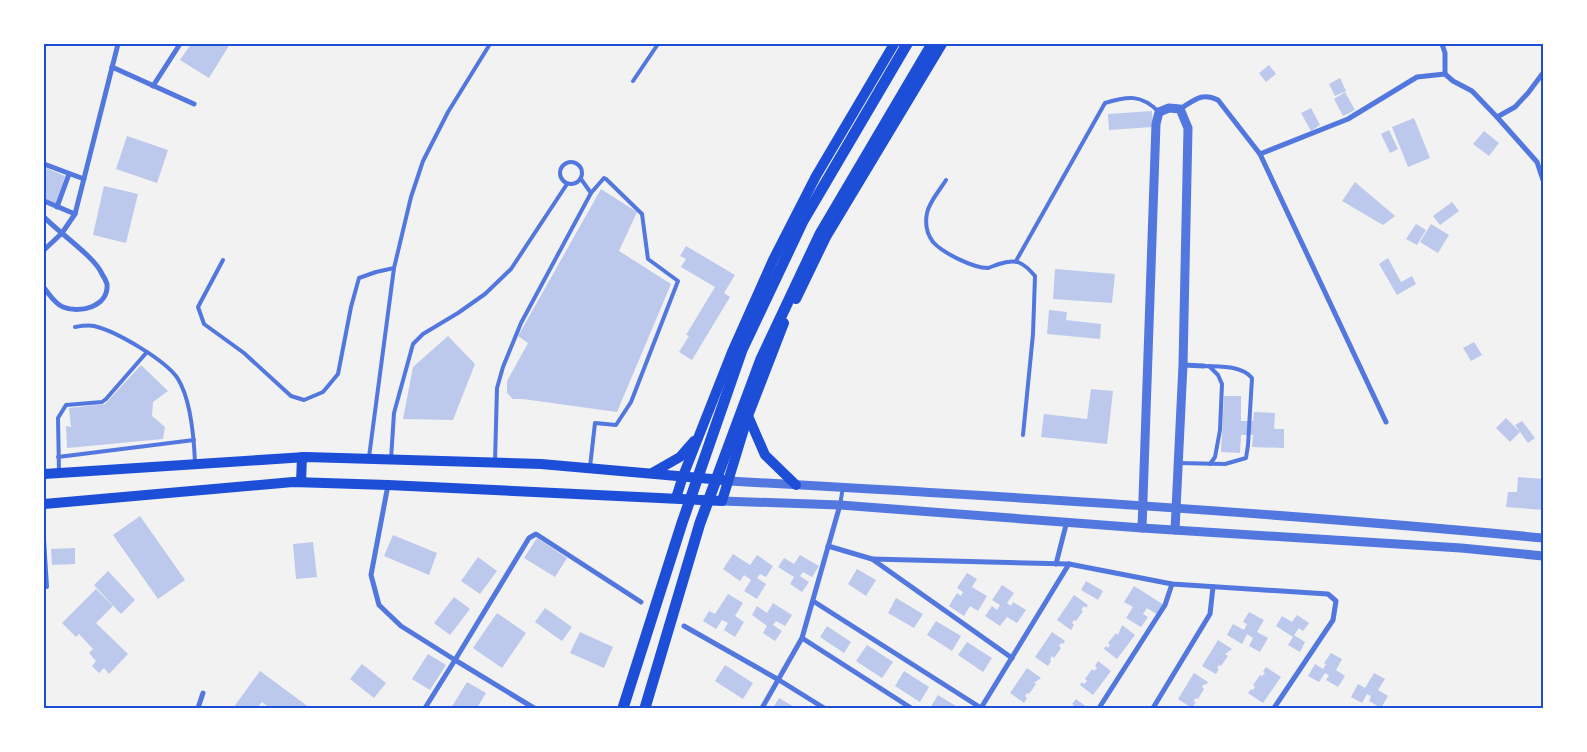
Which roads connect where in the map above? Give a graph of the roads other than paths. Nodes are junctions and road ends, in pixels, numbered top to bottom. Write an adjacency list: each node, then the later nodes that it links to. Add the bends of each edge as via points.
1 (118, 44): 10 (street)
2 (180, 44): 14 (street)
3 (490, 44): 36 (lane, via 448,112 423,161)
4 (658, 44): 13 (lane)
5 (894, 44): 44 (main road, via 816,176 773,260)
6 (907, 44): 97 (main road, via 803,221 742,350)
7 (932, 44): 98 (main road, via 820,234 761,359 700,523)
8 (942, 44): 42 (main road, via 826,237 782,326)
9 (1442, 44): 12 (street)
10 (112, 67): 14 (street); 22 (street)
11 (1543, 73): 18 (street, via 1515,107)
12 (1445, 74): 18 (street, via 1472,92); 19 (street, via 1417,77 1348,118)
13 (633, 81)
14 (153, 86): 15 (street)
15 (194, 104)
16 (1180, 109): 17 (street, via 1169,108); 19 (street, via 1198,98 1209,96 1218,100); 40 (street, via 1188,128)
17 (1159, 112): 35 (lane, via 1148,101 1125,97 1105,103); 69 (street, via 1156,124)
18 (1498, 117): 25 (street, via 1537,162)
19 (1260, 154): 43 (street)
20 (44, 164): 21 (street)
21 (69, 174): 22 (street); 29 (street)
22 (84, 179): 30 (street)
23 (581, 179): 26 (lane, via 575,184); 26 (lane, via 581,168 569,162 562,165 559,172 561,180); 27 (lane)
24 (946, 180): 35 (lane, via 927,211 927,229 933,242 945,252 973,265 988,268)
25 (1543, 180)
26 (567, 184): 50 (lane, via 512,269 485,294 423,334 413,344 394,413)
27 (591, 193): 51 (lane, via 521,322 503,367 497,388); 55 (lane, via 604,178 642,214 648,259 678,281 631,402 616,425 595,423)
28 (44, 201): 29 (street)
29 (57, 207): 30 (street)
30 (75, 214): 32 (street)
31 (44, 218): 32 (street)
32 (62, 234): 33 (street); 37 (street, via 100,269 106,290 99,302 86,310 57,304)
33 (44, 250)
34 (223, 260): 36 (lane, via 198,307 204,324 244,353 291,396 304,400 323,392 338,374 359,278)
35 (1016, 261): 45 (lane, via 1035,276)
36 (394, 268): 49 (lane)
37 (44, 288)
38 (75, 327): 39 (lane, via 94,326)
39 (147, 352): 46 (lane, via 178,379 187,402); 47 (lane, via 102,402 66,405 58,418)
40 (1183, 365): 41 (street); 52 (street)
41 (1206, 366): 53 (lane, via 1218,375 1222,384 1220,430 1215,457); 53 (lane, via 1247,372 1252,378 1246,458)
42 (748, 416): 60 (main road); 63 (main road, via 765,455)
43 (1386, 422)
44 (699, 435): 57 (main road, via 680,457); 59 (main road)
45 (1023, 435)
46 (194, 440): 47 (lane); 54 (lane)
47 (58, 457): 56 (lane)
48 (302, 458): 49 (main road); 54 (main road); 61 (main road)
49 (369, 459): 50 (main road)
50 (390, 459): 51 (main road)
51 (495, 462): 55 (main road)
52 (1178, 463): 53 (lane); 70 (street)
53 (1210, 464)
54 (195, 465): 56 (main road)
55 (590, 468): 57 (main road)
56 (59, 472): 58 (main road)
57 (652, 473): 59 (main road)
58 (44, 474)
59 (683, 476): 60 (main road); 65 (main road)
60 (729, 481): 63 (street); 66 (main road)
61 (301, 482): 62 (main road); 67 (main road)
62 (388, 485): 65 (main road); 91 (street, via 371,575 379,605 401,626)
63 (796, 485): 64 (street)
64 (843, 488): 68 (lane); 69 (street)
65 (676, 498): 66 (main road)
66 (722, 501): 68 (street)
67 (44, 504)
68 (840, 505): 71 (street); 77 (street)
69 (1143, 506): 70 (street); 72 (street)
70 (1175, 508): 73 (street); 74 (street)
71 (1067, 521): 72 (street); 81 (street)
72 (1142, 528): 74 (street)
73 (1451, 529): 75 (street); 78 (street)
74 (1175, 530): 78 (street)
75 (1543, 538)
76 (44, 540): 85 (lane)
77 (828, 546): 80 (street); 86 (street)
78 (1451, 547): 79 (street)
79 (1543, 556)
80 (872, 559): 81 (street); 90 (street)
81 (1056, 564): 82 (street)
82 (1069, 564): 83 (street); 90 (street)
83 (1172, 584): 84 (street); 103 (street, via 1165,605)
84 (1213, 586): 104 (street, via 1210,614); 105 (street, via 1328,594 1336,601 1333,620)
85 (47, 587)
86 (813, 601): 89 (street); 102 (street)
87 (641, 602): 91 (street, via 536,534 529,538)
88 (684, 626): 92 (street)
89 (802, 638): 92 (street); 101 (street)
90 (1012, 658): 102 (street)
91 (455, 660): 95 (street); 96 (street)
92 (779, 680): 99 (street); 100 (street)
93 (203, 693): 94 (street)
94 (198, 708)
95 (425, 708)
96 (534, 708)
97 (623, 708)
98 (645, 708)
99 (762, 708)
100 (824, 708)
101 (910, 708)
102 (981, 708)
103 (1099, 708)
104 (1153, 708)
105 (1274, 708)

